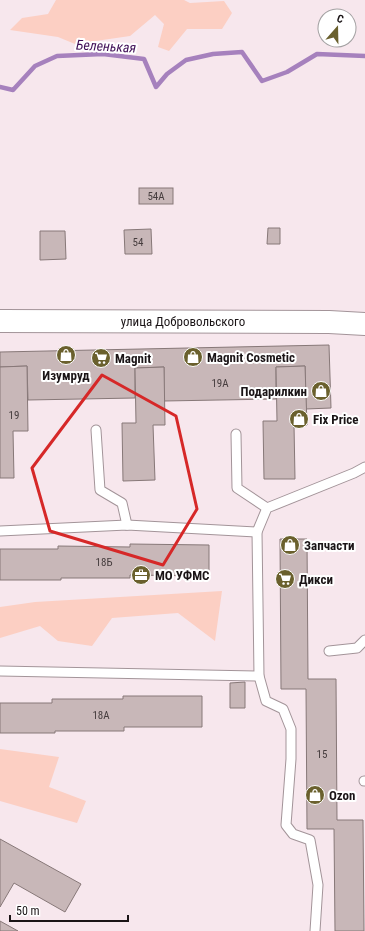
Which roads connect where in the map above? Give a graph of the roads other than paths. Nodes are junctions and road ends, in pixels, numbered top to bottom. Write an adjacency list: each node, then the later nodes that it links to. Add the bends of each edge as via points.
1 (0, 321): 2 (street, улица Добровольского)
2 (365, 324)
3 (96, 430): 7 (lane, via 100,490 122,503)
4 (236, 434): 6 (lane, via 237,488)
5 (365, 467): 6 (lane)
6 (267, 508): 9 (lane)
7 (127, 526): 8 (lane); 9 (lane)
8 (0, 530)
9 (257, 532): 13 (lane)
10 (365, 640): 11 (lane, via 357,648)
11 (329, 651)
12 (0, 671): 13 (lane)
13 (259, 676): 14 (lane, via 266,701 283,709 292,728 286,825 293,834 310,840 318,885)
14 (315, 931)

